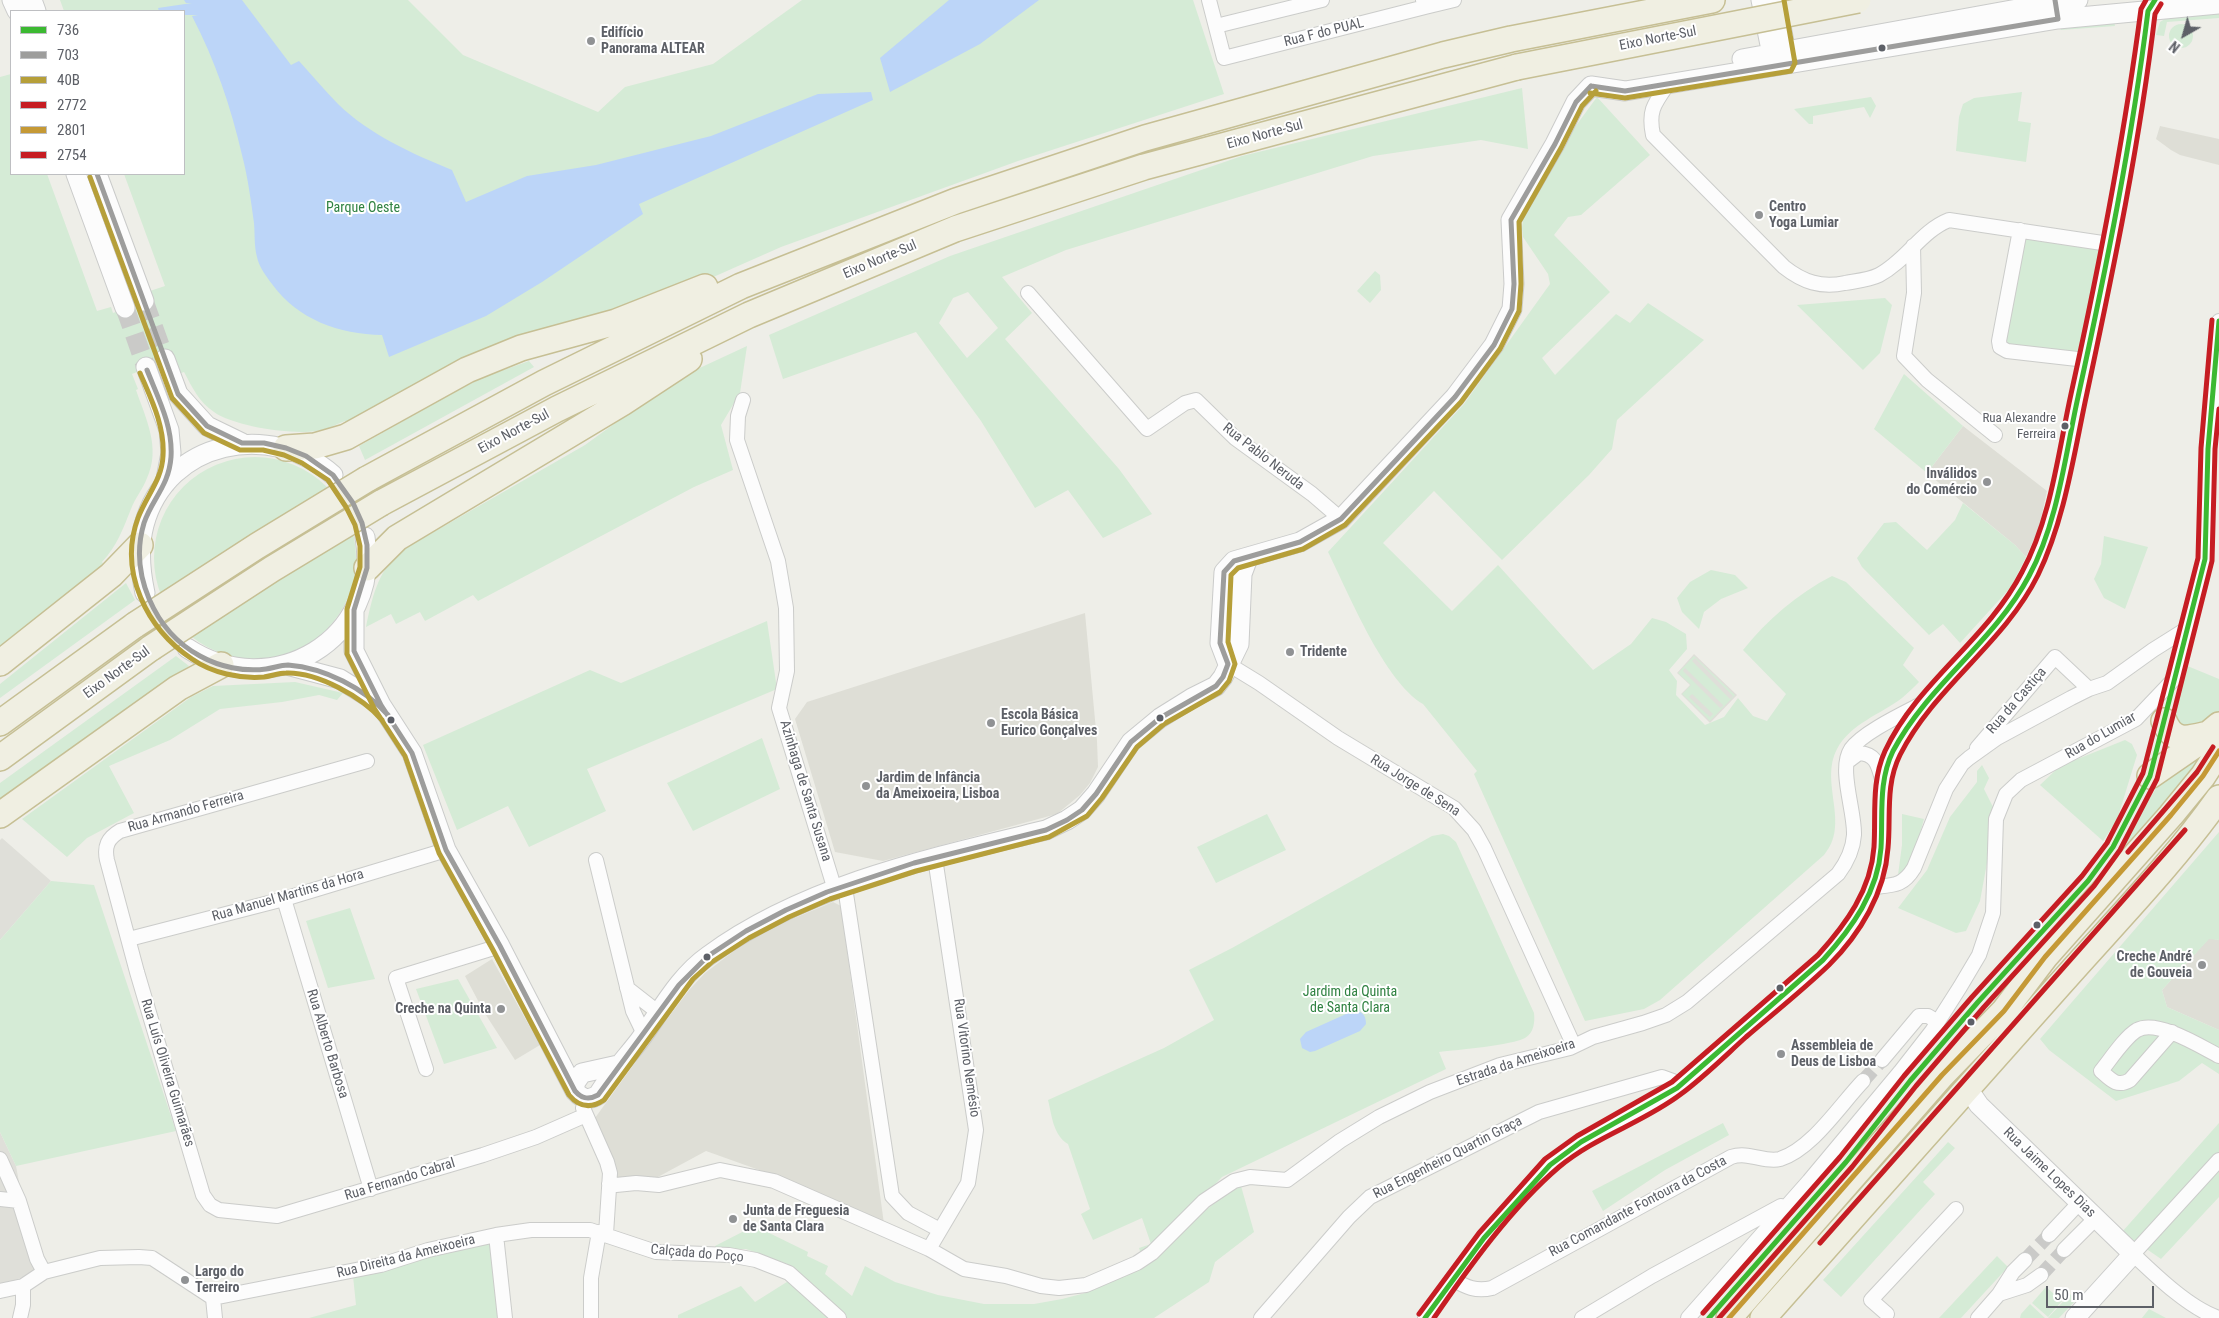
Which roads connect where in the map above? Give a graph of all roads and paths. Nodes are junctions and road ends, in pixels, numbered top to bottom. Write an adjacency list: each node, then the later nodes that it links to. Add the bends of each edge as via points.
1 (1209, 0): 13 (street)
2 (1322, 0): 13 (street)
3 (1454, 0): 9 (street, Rua F do PUAL)
4 (1712, 0): 22 (highway, Eixo Norte-Sul, via 1443,55 1145,138 956,201)
5 (1761, 0): 14 (street)
6 (1776, 0): 14 (street)
7 (1858, 0): 26 (highway, Eixo Norte-Sul, bridge, via 1517,67 1144,167 955,228)
8 (2078, 0): 12 (street)
9 (1424, 4): 13 (street, Rua F do PUAL, via 1224,58)
10 (2219, 4): 11 (street)
11 (2152, 5): 12 (street); 20 (street)
12 (2056, 7): 14 (street)
13 (1216, 26)
14 (1780, 59): 15 (street, via 1744,70); 16 (street)
15 (1668, 84): 16 (street, via 1625,90); 21 (street, via 1656,100 1650,118 1653,135 1794,274 1809,282 1833,286 1868,279 1887,270)
16 (1591, 86): 37 (street, via 1576,102 1512,220 1512,310 1494,345 1456,397)
17 (76, 175): 25 (street)
18 (97, 175): 24 (street)
19 (2020, 230): 20 (street); 21 (street, via 1949,220 1937,224); 29 (street, via 2000,347 2008,351)
20 (2109, 244): 29 (street)
21 (1913, 246): 32 (street, via 1914,293 1904,356 1927,380)
22 (741, 286): 34 (highway, via 719,282 616,322 521,348 467,370 346,436 315,446); 53 (highway, Eixo Norte-Sul, bridge, via 544,383 367,479 135,625)
23 (1028, 293): 37 (street, Rua Pablo Neruda, via 1147,429 1196,400 1234,438)
24 (144, 301)
25 (125, 308)
26 (767, 308): 40 (highway, via 622,403 398,538); 55 (highway, Eixo Norte-Sul, bridge, via 557,409 382,503 272,569 151,648)
27 (2218, 330): 43 (street, Rua do Lumiar, via 2208,449 2205,559)
28 (166, 359): 33 (street, via 178,394 207,426)
29 (2086, 360): 50 (street, via 2045,541 2031,571 2002,617)
30 (146, 367): 36 (street, via 169,430 171,453)
31 (743, 400): 67 (street, Azinhaga de Santa Susana, via 738,416 737,440 778,561 786,608 788,671 780,708)
32 (1995, 435)
33 (242, 444): 34 (street, via 264,443); 36 (street, via 199,456)
34 (286, 448): 35 (street, via 306,456)
35 (333, 475)
36 (165, 484): 39 (street, via 147,517)
37 (1341, 519): 46 (street, via 1300,542 1241,564 1239,644)
38 (365, 537): 40 (street)
39 (140, 545): 41 (street, via 140,568); 45 (highway, via 111,575)
40 (366, 568): 42 (street)
41 (146, 593)
42 (354, 610): 48 (street, via 326,644); 51 (street, via 354,651)
43 (2188, 628): 49 (street, Rua da Castiça, via 2107,683); 74 (street, Rua do Lumiar, via 2174,678 2136,719 2021,780 2006,794 1996,819 1993,913 1979,955)
44 (187, 648): 47 (street)
45 (0, 663)
46 (1228, 664): 64 (street, via 1216,686 1160,718 1131,742 1096,794 1082,810 1067,820 1046,830); 77 (street, Rua Jorge de Sena, via 1338,738 1443,801 1468,821 1484,848)
47 (221, 665): 48 (street, via 243,670); 62 (highway, via 178,688)
48 (287, 665): 51 (street, via 340,679)
49 (2089, 688): 56 (street, Rua da Castiça, via 1997,738); 56 (street, Rua da Castiça, via 2055,657)
50 (1929, 700): 58 (street, via 1863,738 1850,750); 60 (street, via 1892,753)
51 (381, 705): 63 (street, via 412,753)
52 (2164, 721): 54 (highway, via 2175,737)
53 (0, 723)
54 (2216, 736): 59 (highway); 72 (highway, via 2203,776 2045,957)
55 (0, 758)
56 (1969, 758): 66 (street, Rua da Castiça, via 1946,789 1907,880)
57 (367, 761): 69 (street, Rua Armando Ferreira, via 111,836 105,853)
58 (1846, 763): 60 (street, via 1859,752 1867,753 1877,762); 77 (street, Estrada da Ameixoeira, via 1854,834 1849,856 1838,874 1687,1002 1654,1019)
59 (2150, 776)
60 (1882, 779): 66 (street, via 1881,847)
61 (2219, 798): 86 (highway, via 2165,865)
62 (0, 815)
63 (446, 850): 68 (street, Rua Manuel Martins da Hora); 70 (street)
64 (935, 858): 67 (street); 100 (street, Rua Vitorino Nemésio, via 976,1130 968,1183)
65 (596, 860): 71 (street)
66 (1874, 887): 85 (street, via 1864,908 1823,960)
67 (840, 888): 73 (street, via 792,907 706,956 683,979); 100 (street, Azinhaga de Santa Susana, via 892,1196 908,1214)
68 (284, 899): 69 (street, Rua Manuel Martins da Hora); 92 (street, Rua Alberto Barbosa)
69 (130, 939): 97 (street, Rua Luís Oliveira Guimarães, via 203,1195)
70 (500, 946): 80 (street); 82 (street, via 396,978)
71 (627, 988): 73 (street); 76 (street, via 632,1011)
72 (2004, 1011): 86 (highway, via 1961,1070); 125 (highway, via 1942,1075)
73 (659, 1013): 76 (street)
74 (1938, 1022): 79 (street, via 1928,1016 1919,1016); 95 (street, Rua do Lumiar)
75 (2172, 1032): 75 (street, via 2125,1084 2113,1082 2100,1071 2138,1030); 78 (street)
76 (644, 1034): 81 (street)
77 (1574, 1046): 104 (street, Estrada da Ameixoeira, via 1491,1068 1430,1092 1379,1117 1287,1180 1239,1179 1204,1201 1138,1263 1086,1285 1041,1286 964,1269)
78 (2219, 1056)
79 (1882, 1060)
80 (563, 1064): 83 (street); 87 (street)
81 (618, 1065): 83 (street); 87 (street)
82 (426, 1069)
83 (586, 1072): 87 (street, via 575,1083)
84 (1863, 1081): 110 (street, Rua Comandante Fontoura da Costa, via 1806,1145 1781,1158 1746,1154 1731,1157 1492,1288 1473,1290)
85 (1677, 1088): 110 (street, via 1566,1152 1498,1220); 121 (street, Rua Engenheiro Quartin Graça, via 1673,1081 1662,1077 1539,1112 1370,1197)
86 (1968, 1089): 96 (street, Rua Jaime Lopes Dias, via 1979,1105); 126 (highway)
87 (588, 1092): 88 (street)
88 (586, 1115): 91 (street, via 607,1162); 92 (street, Rua Fernando Cabral, via 536,1137)
89 (0, 1159): 94 (street)
90 (2219, 1160): 106 (street)
91 (609, 1184): 101 (street); 104 (street, Estrada da Ameixoeira, via 659,1186 720,1170 774,1181)
92 (371, 1189): 97 (street, Rua Fernando Cabral, via 277,1216 231,1213)
93 (0, 1199): 94 (street)
94 (19, 1201): 108 (street)
95 (1791, 1201): 123 (street); 124 (street, Rua do Lumiar)
96 (2080, 1202): 99 (street, Rua Jaime Lopes Dias); 103 (street)
97 (210, 1205)
98 (1956, 1208): 115 (street, via 1871,1300)
99 (2096, 1218): 105 (street); 106 (street, Rua Jaime Lopes Dias)
100 (940, 1230): 104 (street, Rua Vitorino Nemésio)
101 (603, 1233): 102 (street, Rua Direita da Ameixoeira, via 531,1230); 119 (street, via 591,1278); 120 (street, Calçada do Poço, via 656,1252 729,1255 776,1267 789,1273)
102 (496, 1235): 114 (street, Rua Direita da Ameixoeira, via 428,1250 380,1265); 118 (street)
103 (2049, 1235)
104 (929, 1249)
105 (2064, 1250)
106 (2133, 1254): 128 (street); 129 (street, via 2173,1289)
107 (2025, 1260): 113 (street)
108 (44, 1272): 111 (street); 114 (street, via 100,1258 152,1258)
109 (2042, 1275): 113 (street, via 2027,1285)
110 (1452, 1279): 122 (street)
111 (23, 1286): 112 (street); 116 (street)
112 (0, 1291)
113 (1999, 1294): 127 (street)
114 (213, 1298): 117 (street)
115 (1887, 1314)
116 (20, 1318)
117 (215, 1318)
118 (505, 1318)
119 (591, 1318)
120 (839, 1318)
121 (1261, 1318)
122 (1425, 1318)
123 (1582, 1318)
124 (1688, 1318)
125 (1729, 1318)
126 (1763, 1318)
127 (1978, 1318)
128 (2074, 1318)
129 (2219, 1318)

